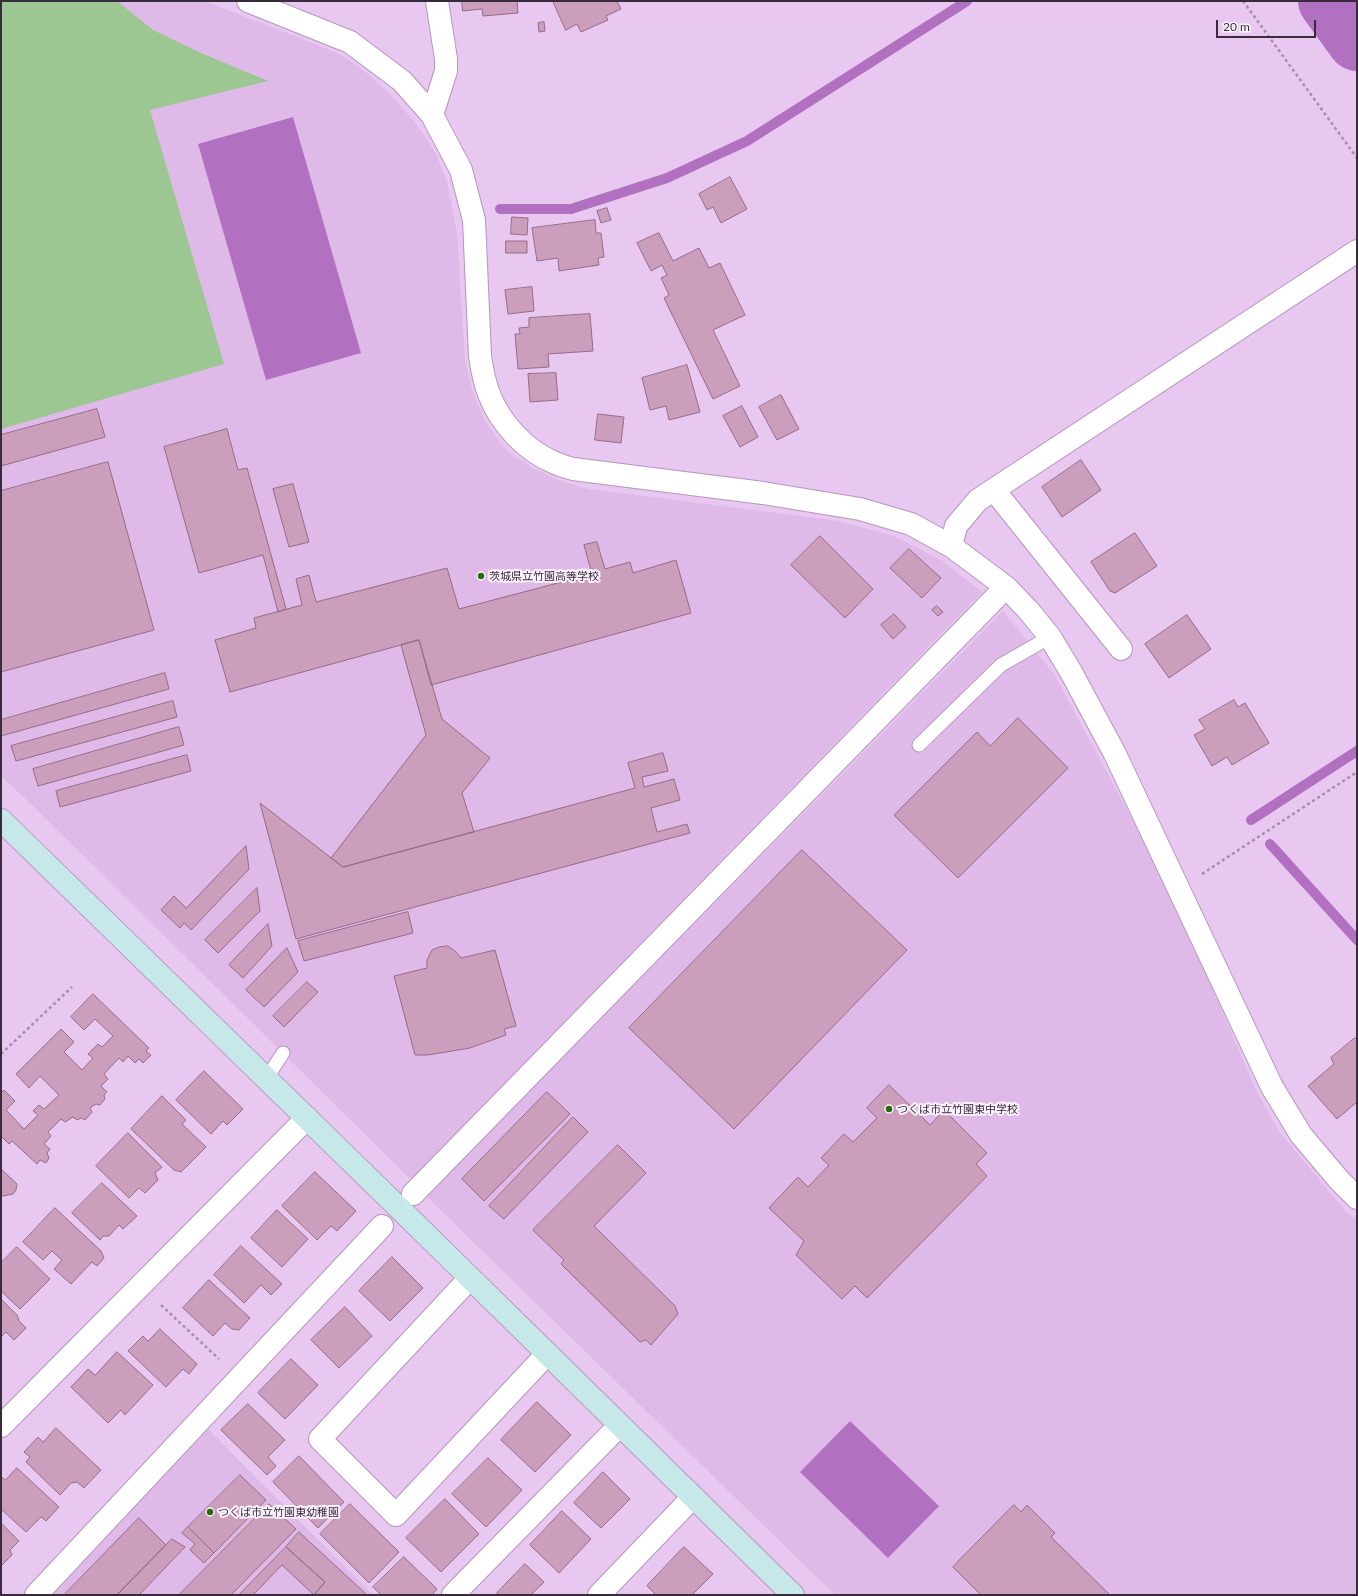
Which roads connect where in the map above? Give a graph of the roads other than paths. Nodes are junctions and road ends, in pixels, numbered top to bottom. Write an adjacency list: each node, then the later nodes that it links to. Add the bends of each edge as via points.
1 (248, 1): 3 (street, via 350,42 402,81)
2 (437, 1): 3 (street, via 446,71)
3 (432, 115): 6 (street, via 461,170 474,220 483,378 497,411 508,427 534,451 552,462 573,469 763,493 860,509 911,524)
4 (1357, 251): 5 (street)
5 (994, 490): 6 (street, via 978,500 956,526); 9 (street)
6 (950, 546): 7 (street)
7 (1006, 587): 8 (street); 15 (street)
8 (1050, 637): 10 (lane, via 1001,665); 16 (street, via 1114,754 1272,1087 1301,1135)
9 (1121, 649)
10 (919, 745)
11 (1, 820): 13 (street)
12 (283, 1053): 13 (lane)
13 (266, 1079): 14 (street)
14 (307, 1118): 18 (street); 20 (street)
15 (413, 1194)
16 (1357, 1198)
17 (382, 1226): 23 (street)
18 (470, 1278): 19 (street); 19 (street, via 320,1439 396,1515)
19 (547, 1354): 21 (street)
20 (1, 1426)
21 (619, 1426): 22 (street); 24 (street)
22 (693, 1497): 25 (street); 26 (street)
23 (36, 1595)
24 (453, 1595)
25 (599, 1595)
26 (793, 1595)

